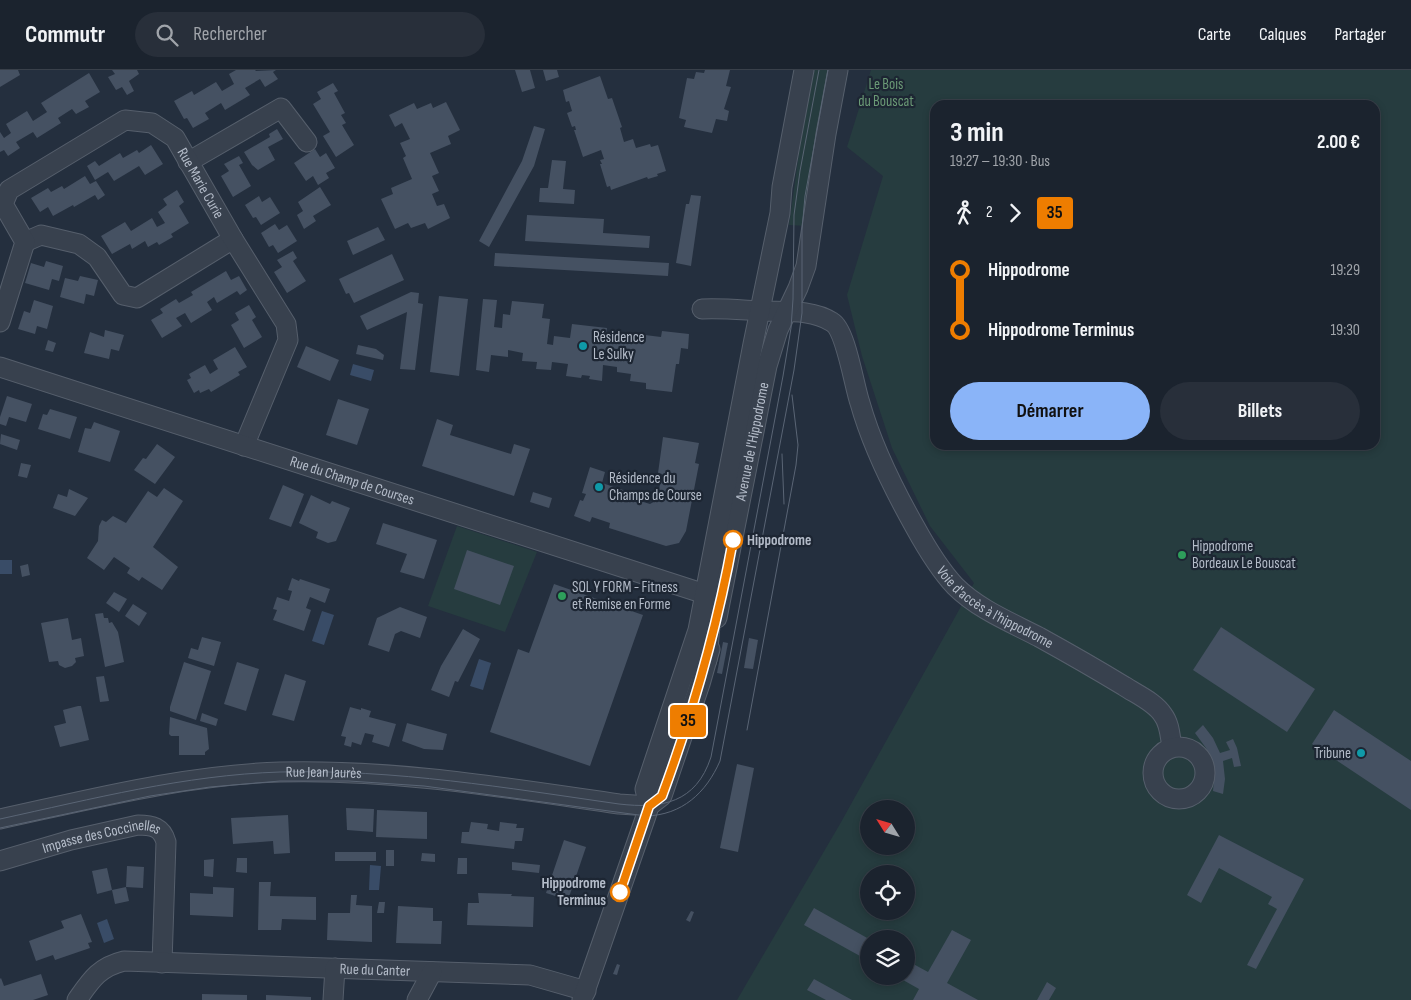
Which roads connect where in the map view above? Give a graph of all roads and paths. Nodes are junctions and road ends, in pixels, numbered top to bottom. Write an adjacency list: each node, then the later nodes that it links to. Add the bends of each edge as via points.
1 (804, 70): 8 (street, Avenue de l'Hippodrome)
2 (838, 70): 9 (street, Avenue de l'Hippodrome, via 806,266)
3 (307, 142): 4 (street, via 281,108)
4 (188, 162): 5 (street, Rue Marie Curie); 6 (street, Rue Marie Curie, via 175,138 152,123 125,120 9,190 3,204)
5 (233, 239): 6 (street, via 137,298 123,294 97,257 79,244 41,235); 12 (street, Rue Marie Curie, via 286,324 288,340)
6 (25, 242): 10 (street)
7 (702, 309): 8 (street, Voie d'accès à l'hippodrome)
8 (760, 311): 9 (street, Voie d'accès à l'hippodrome); 14 (street, Avenue de l'Hippodrome)
9 (787, 312): 13 (street, Avenue de l'Hippodrome, via 771,348 762,386); 16 (street, Voie d'accès à l'hippodrome, via 818,316 837,326 860,403 884,465 925,545 953,584 1000,618 1073,656 1149,702 1163,714 1170,730)
10 (0, 322)
11 (0, 367): 12 (street, Rue du Champ de Courses)
12 (244, 446): 14 (street, Rue du Champ de Courses)
13 (726, 578): 14 (street); 15 (street, Avenue de l'Hippodrome)
14 (706, 594): 15 (street, via 712,602); 17 (street, Avenue de l'Hippodrome, via 698,630 644,789)
15 (707, 660): 17 (street, Avenue de l'Hippodrome, via 662,796)
16 (1172, 747)
17 (649, 806): 18 (street, Rue Jean Jaurès, via 424,777 279,772 159,785); 23 (street, Avenue de l'Hippodrome)
18 (0, 819)
19 (0, 861): 20 (street, Impasse des Coccinelles, via 138,825 160,829 166,842)
20 (162, 963): 21 (street, Rue du Canter); 24 (street, Rue du Canter, via 124,961 104,968)
21 (335, 968): 22 (street, Rue du Canter); 25 (street)
22 (432, 972): 23 (street, Rue du Canter, via 530,975); 26 (street)
23 (584, 996)
24 (76, 1000)
25 (333, 1000)
26 (417, 1000)

